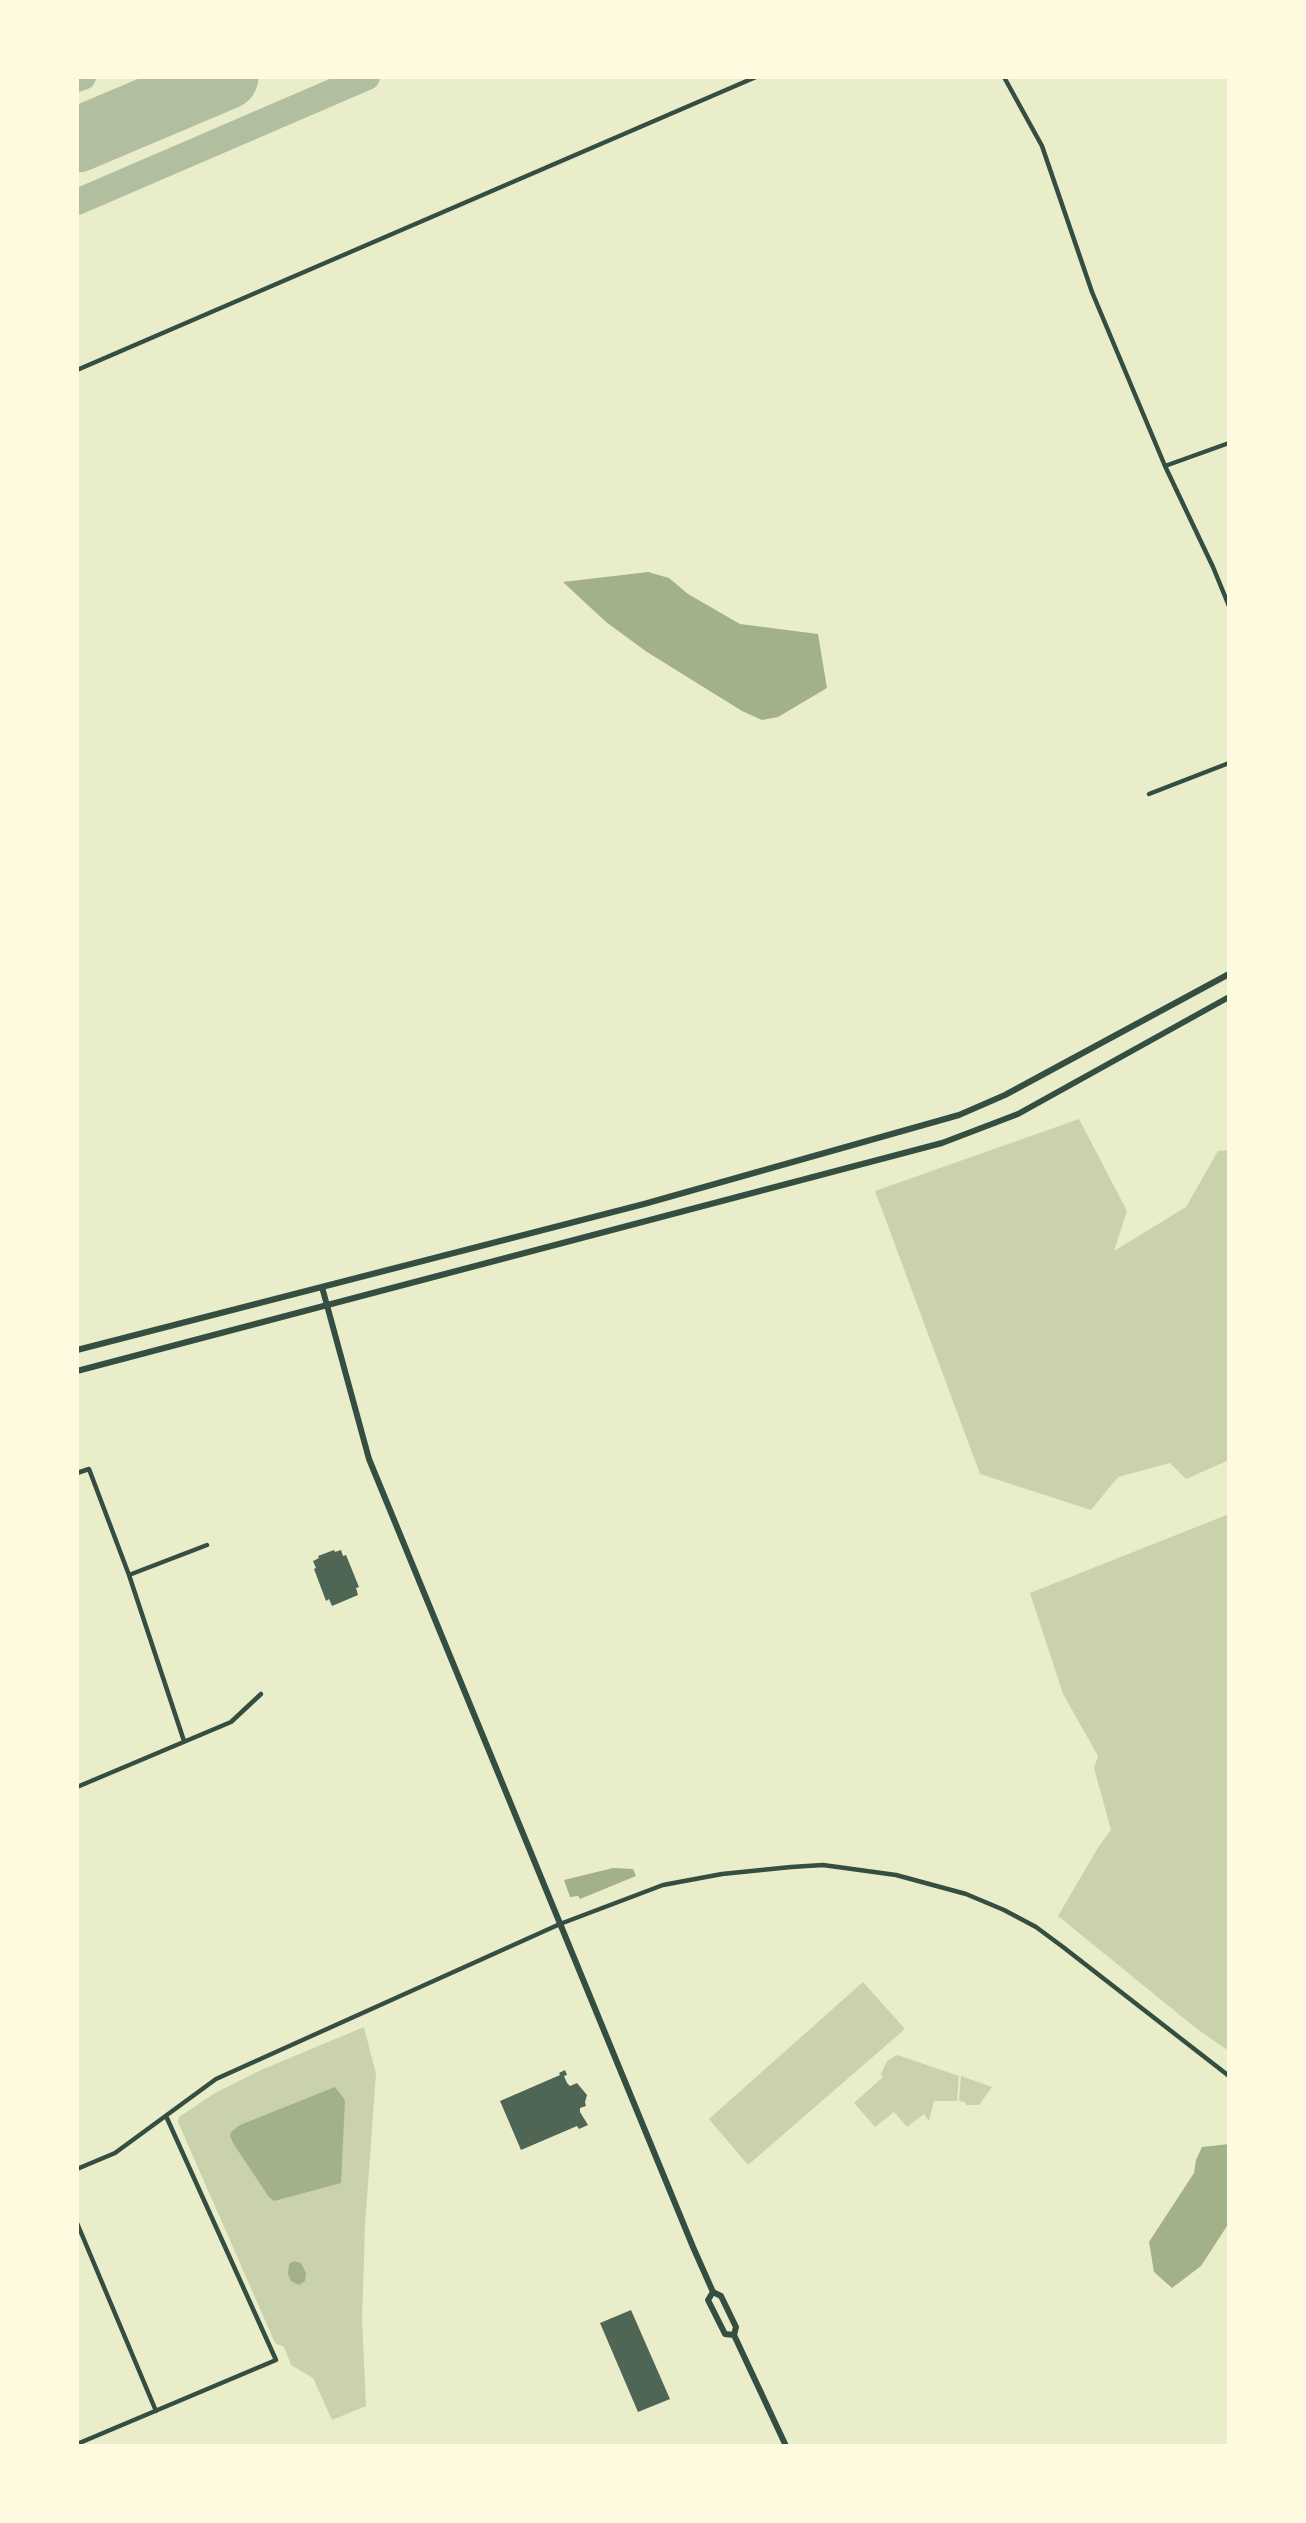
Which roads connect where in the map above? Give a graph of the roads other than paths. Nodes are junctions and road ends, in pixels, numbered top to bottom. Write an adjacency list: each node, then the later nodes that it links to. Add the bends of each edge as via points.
1 (756, 77): 3 (street)
2 (1004, 77): 5 (street, via 1042,146 1092,292)
3 (77, 370)
4 (1229, 443): 5 (street)
5 (1165, 466): 6 (street)
6 (1229, 606)
7 (1229, 762): 8 (street)
8 (1149, 794)
9 (1229, 974): 11 (street, via 1005,1095 959,1115)
10 (1229, 998): 12 (street, via 1018,1114 971,1133)
11 (322, 1287): 12 (street); 13 (street)
12 (327, 1305): 14 (street); 21 (street, via 369,1459)
13 (77, 1350)
14 (77, 1371)
15 (77, 1473): 17 (street, via 89,1469)
16 (207, 1545): 17 (street)
17 (129, 1575): 19 (street)
18 (261, 1694): 19 (street, via 230,1721)
19 (184, 1741): 20 (street)
20 (77, 1787)
21 (560, 1924): 22 (street, via 663,1885 722,1874 823,1866 896,1875 966,1894 1035,1927); 23 (street, via 216,2079); 26 (street)
22 (1229, 2076)
23 (166, 2116): 24 (street, via 115,2153); 28 (street, via 276,2360)
24 (77, 2169)
25 (77, 2223): 28 (street)
26 (713, 2292): 27 (street, via 721,2296 731,2316); 27 (street, via 709,2300 725,2334)
27 (734, 2335): 30 (street)
28 (156, 2411): 29 (street)
29 (77, 2444)
30 (786, 2446)

